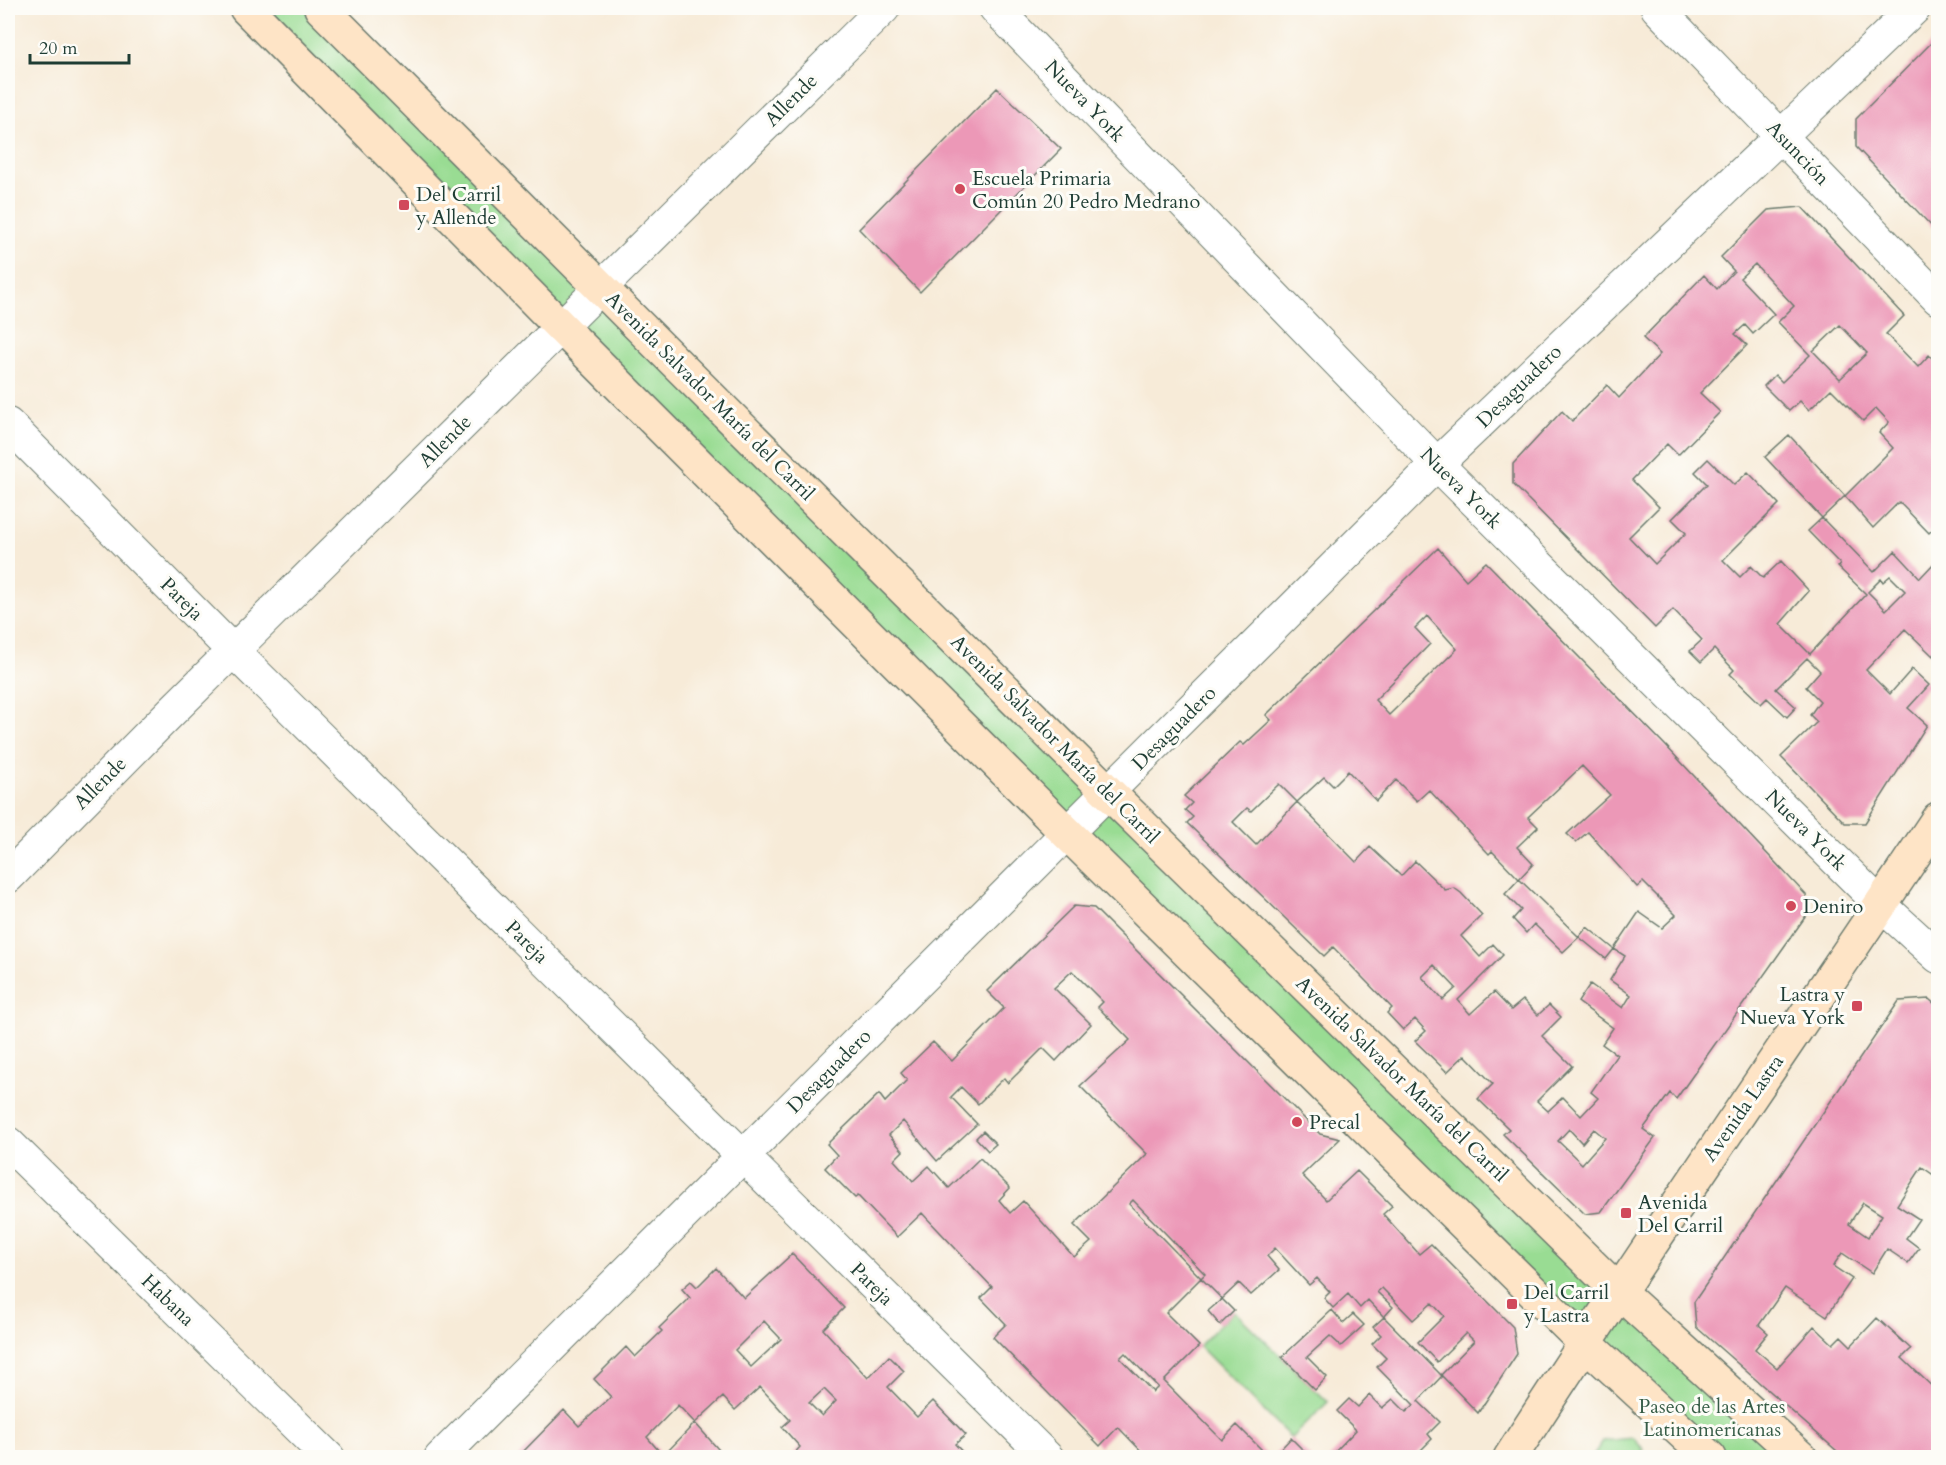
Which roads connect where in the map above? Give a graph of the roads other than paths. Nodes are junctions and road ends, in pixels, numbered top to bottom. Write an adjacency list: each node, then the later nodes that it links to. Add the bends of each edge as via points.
1 (246, 8): 10 (street)
2 (321, 8): 8 (street, Avenida Salvador María del Carril)
3 (884, 8): 8 (street, Allende)
4 (994, 8): 12 (street, Nueva York)
5 (1657, 8): 7 (street, Asunción)
6 (1915, 8): 7 (street, Desaguadero)
7 (1780, 135): 9 (street, Asunción); 12 (street, Desaguadero)
8 (601, 288): 10 (street, Allende); 14 (street, Avenida Salvador María del Carril)
9 (1938, 299)
10 (561, 327): 13 (street, Allende); 16 (street)
11 (8, 424): 13 (street, Pareja)
12 (1437, 464): 14 (street, Desaguadero); 18 (street, Nueva York)
13 (233, 651): 17 (street, Allende); 21 (street, Pareja)
14 (1109, 793): 16 (street, Desaguadero); 22 (street, Avenida Salvador María del Carril)
15 (1938, 819): 18 (street, Avenida Lastra)
16 (1067, 833): 21 (street, Desaguadero); 23 (street)
17 (8, 877)
18 (1881, 905): 19 (street, Nueva York); 22 (street, Avenida Lastra)
19 (1938, 957)
20 (8, 1143): 24 (street, Habana)
21 (743, 1156): 25 (street, Desaguadero); 26 (street, Pareja)
22 (1618, 1291): 23 (street, Avenida Lastra); 29 (street, Avenida Salvador María del Carril)
23 (1584, 1342): 27 (street, Avenida Lastra); 28 (street)
24 (328, 1458)
25 (440, 1458)
26 (1048, 1458)
27 (1510, 1458)
28 (1710, 1458)
29 (1801, 1458)

